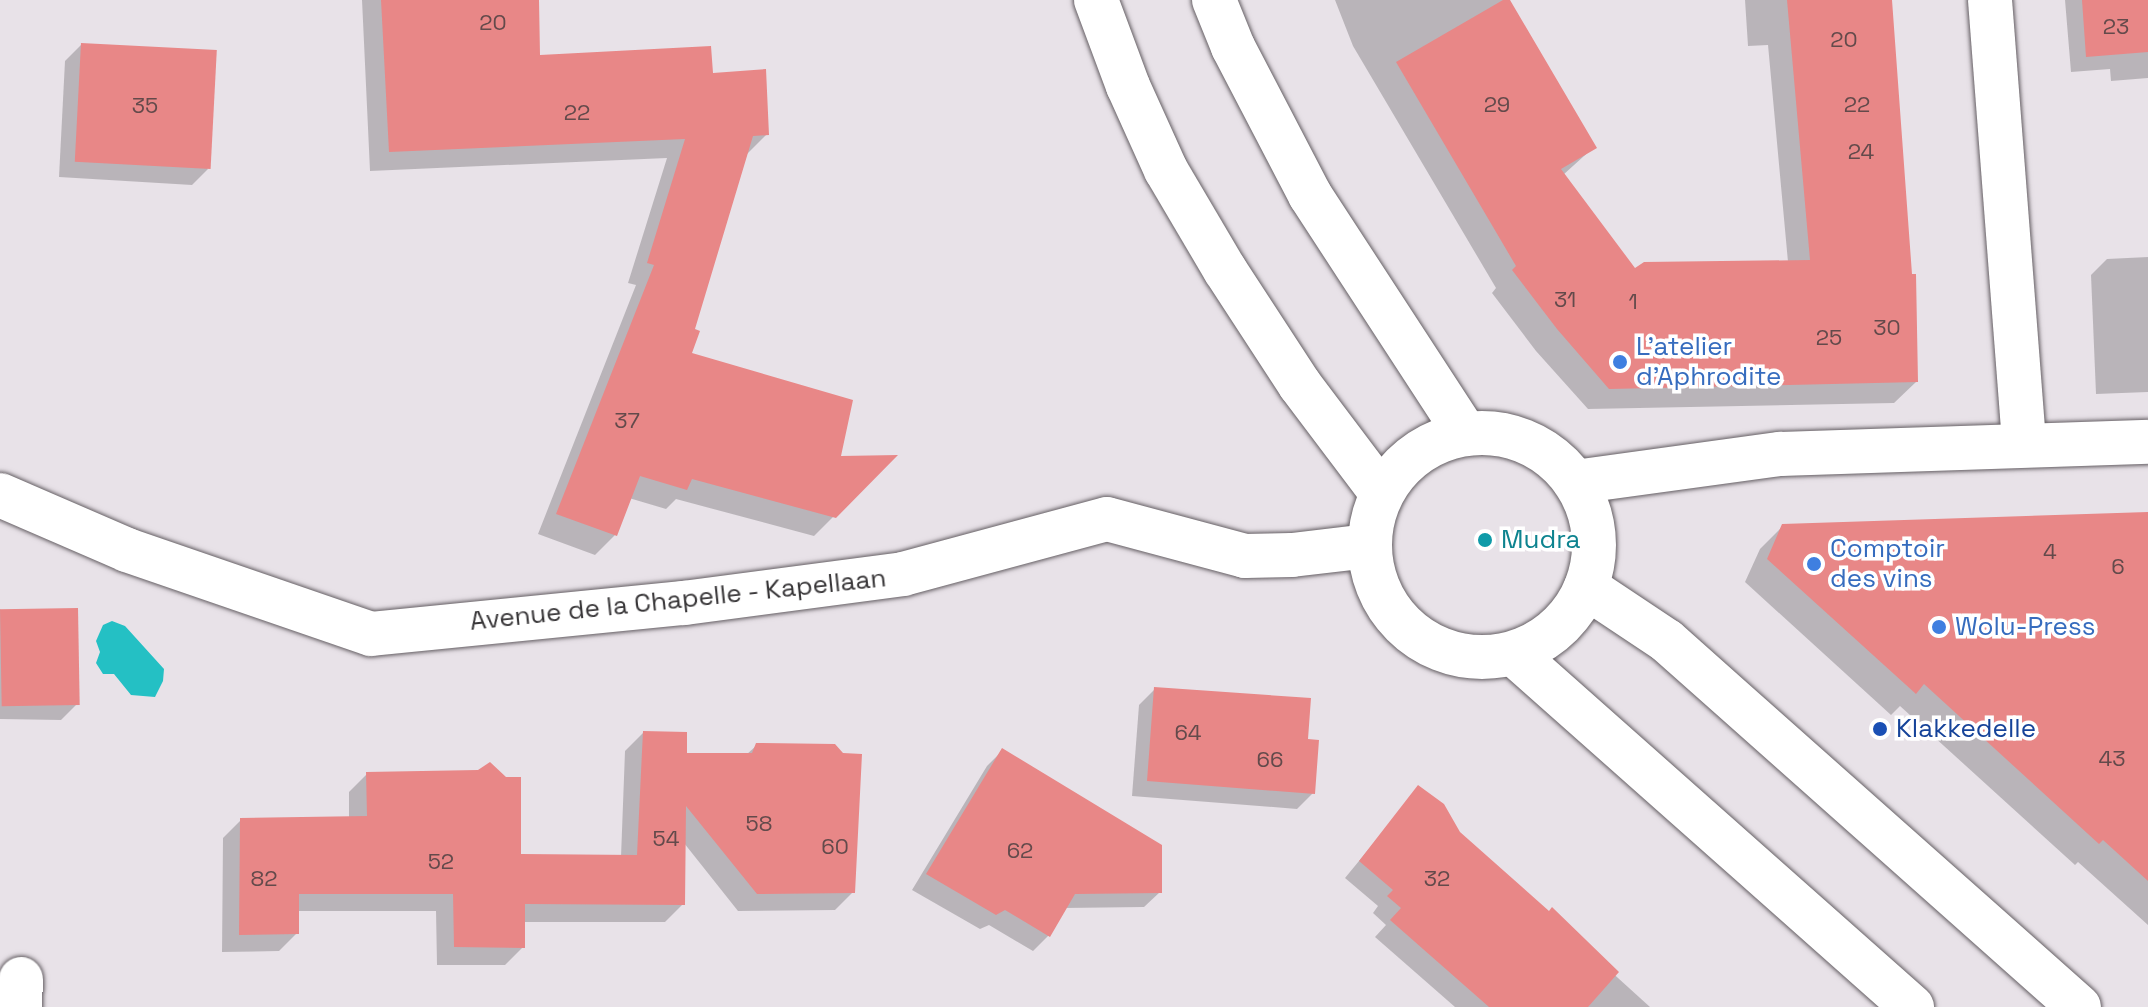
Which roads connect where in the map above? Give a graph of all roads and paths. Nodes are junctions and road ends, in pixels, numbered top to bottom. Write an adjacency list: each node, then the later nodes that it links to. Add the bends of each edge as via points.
1 (1096, 0): 8 (main road, via 1166,170 1300,385)
2 (1214, 0): 4 (main road, via 1310,195)
3 (1990, 0): 6 (main road)
4 (1465, 433): 7 (main road, via 1525,441); 8 (main road, via 1413,457)
5 (2148, 442): 6 (main road)
6 (2024, 445): 7 (main road, via 1780,454)
7 (1575, 482): 11 (main road, via 1595,539)
8 (1382, 494): 10 (main road)
9 (0, 495): 10 (main road, Avenue de la Chapelle - Kapellaan, via 127,550 371,634 684,603 903,574 1107,519 1245,556)
10 (1369, 546): 12 (main road, via 1380,593 1397,620 1422,640 1451,653 1482,658)
11 (1586, 587): 12 (main road, via 1554,633); 14 (main road, via 1667,641)
12 (1514, 654): 13 (main road)
13 (1912, 1007)
14 (2079, 1007)

